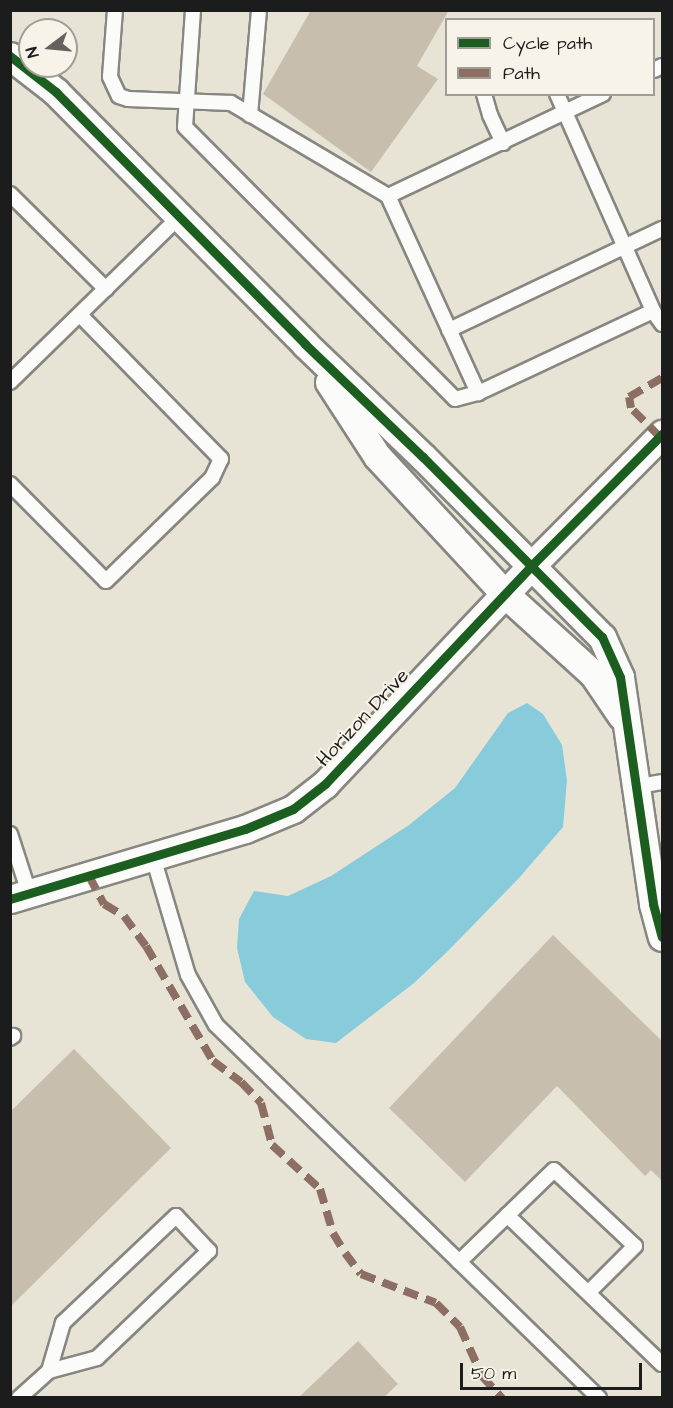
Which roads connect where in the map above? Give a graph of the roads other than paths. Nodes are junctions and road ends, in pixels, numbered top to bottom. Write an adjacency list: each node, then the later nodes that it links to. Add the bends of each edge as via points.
1 (115, 10): 8 (lane, via 110,77 119,96)
2 (193, 10): 8 (lane)
3 (259, 10): 10 (lane)
4 (10, 56): 14 (street, via 56,92)
5 (485, 96): 11 (lane)
6 (558, 96): 9 (lane)
7 (599, 96): 9 (lane)
8 (186, 102): 10 (lane, via 231,103); 24 (lane, via 185,127 454,399)
9 (565, 113): 11 (lane); 16 (lane)
10 (250, 115): 13 (lane)
11 (503, 143): 13 (lane)
12 (10, 194): 17 (lane)
13 (388, 196): 21 (lane)
14 (179, 217): 17 (lane); 22 (street)
15 (663, 229): 16 (lane)
16 (625, 247): 18 (lane); 21 (lane)
17 (106, 289): 19 (lane)
18 (653, 311): 20 (lane); 24 (lane)
19 (80, 315): 23 (lane); 26 (lane, via 221,459 212,478 106,581)
20 (663, 324)
21 (449, 330): 24 (lane)
22 (305, 344): 27 (street); 28 (street, via 377,456)
23 (10, 382)
24 (478, 393)
25 (663, 434): 27 (street, Horizon Drive)
26 (10, 484)
27 (532, 565): 28 (street, Horizon Drive); 29 (street, via 602,637 620,678)
28 (505, 594): 29 (street, via 593,674); 33 (street, Horizon Drive, via 312,796 271,820)
29 (624, 721): 31 (street)
30 (663, 782): 31 (lane)
31 (634, 787): 35 (street, via 653,904)
32 (10, 834): 34 (lane)
33 (153, 857): 34 (street, Horizon Drive); 37 (lane, via 188,975 216,1025)
34 (20, 896)
35 (663, 937)
36 (507, 1215): 37 (lane); 38 (lane); 38 (lane, via 554,1170 635,1246)
37 (459, 1262): 42 (lane)
38 (588, 1293): 39 (lane)
39 (663, 1364)
40 (49, 1371): 40 (lane, via 97,1358 209,1251 176,1216 63,1323); 41 (lane)
41 (20, 1398)
42 (599, 1398)

